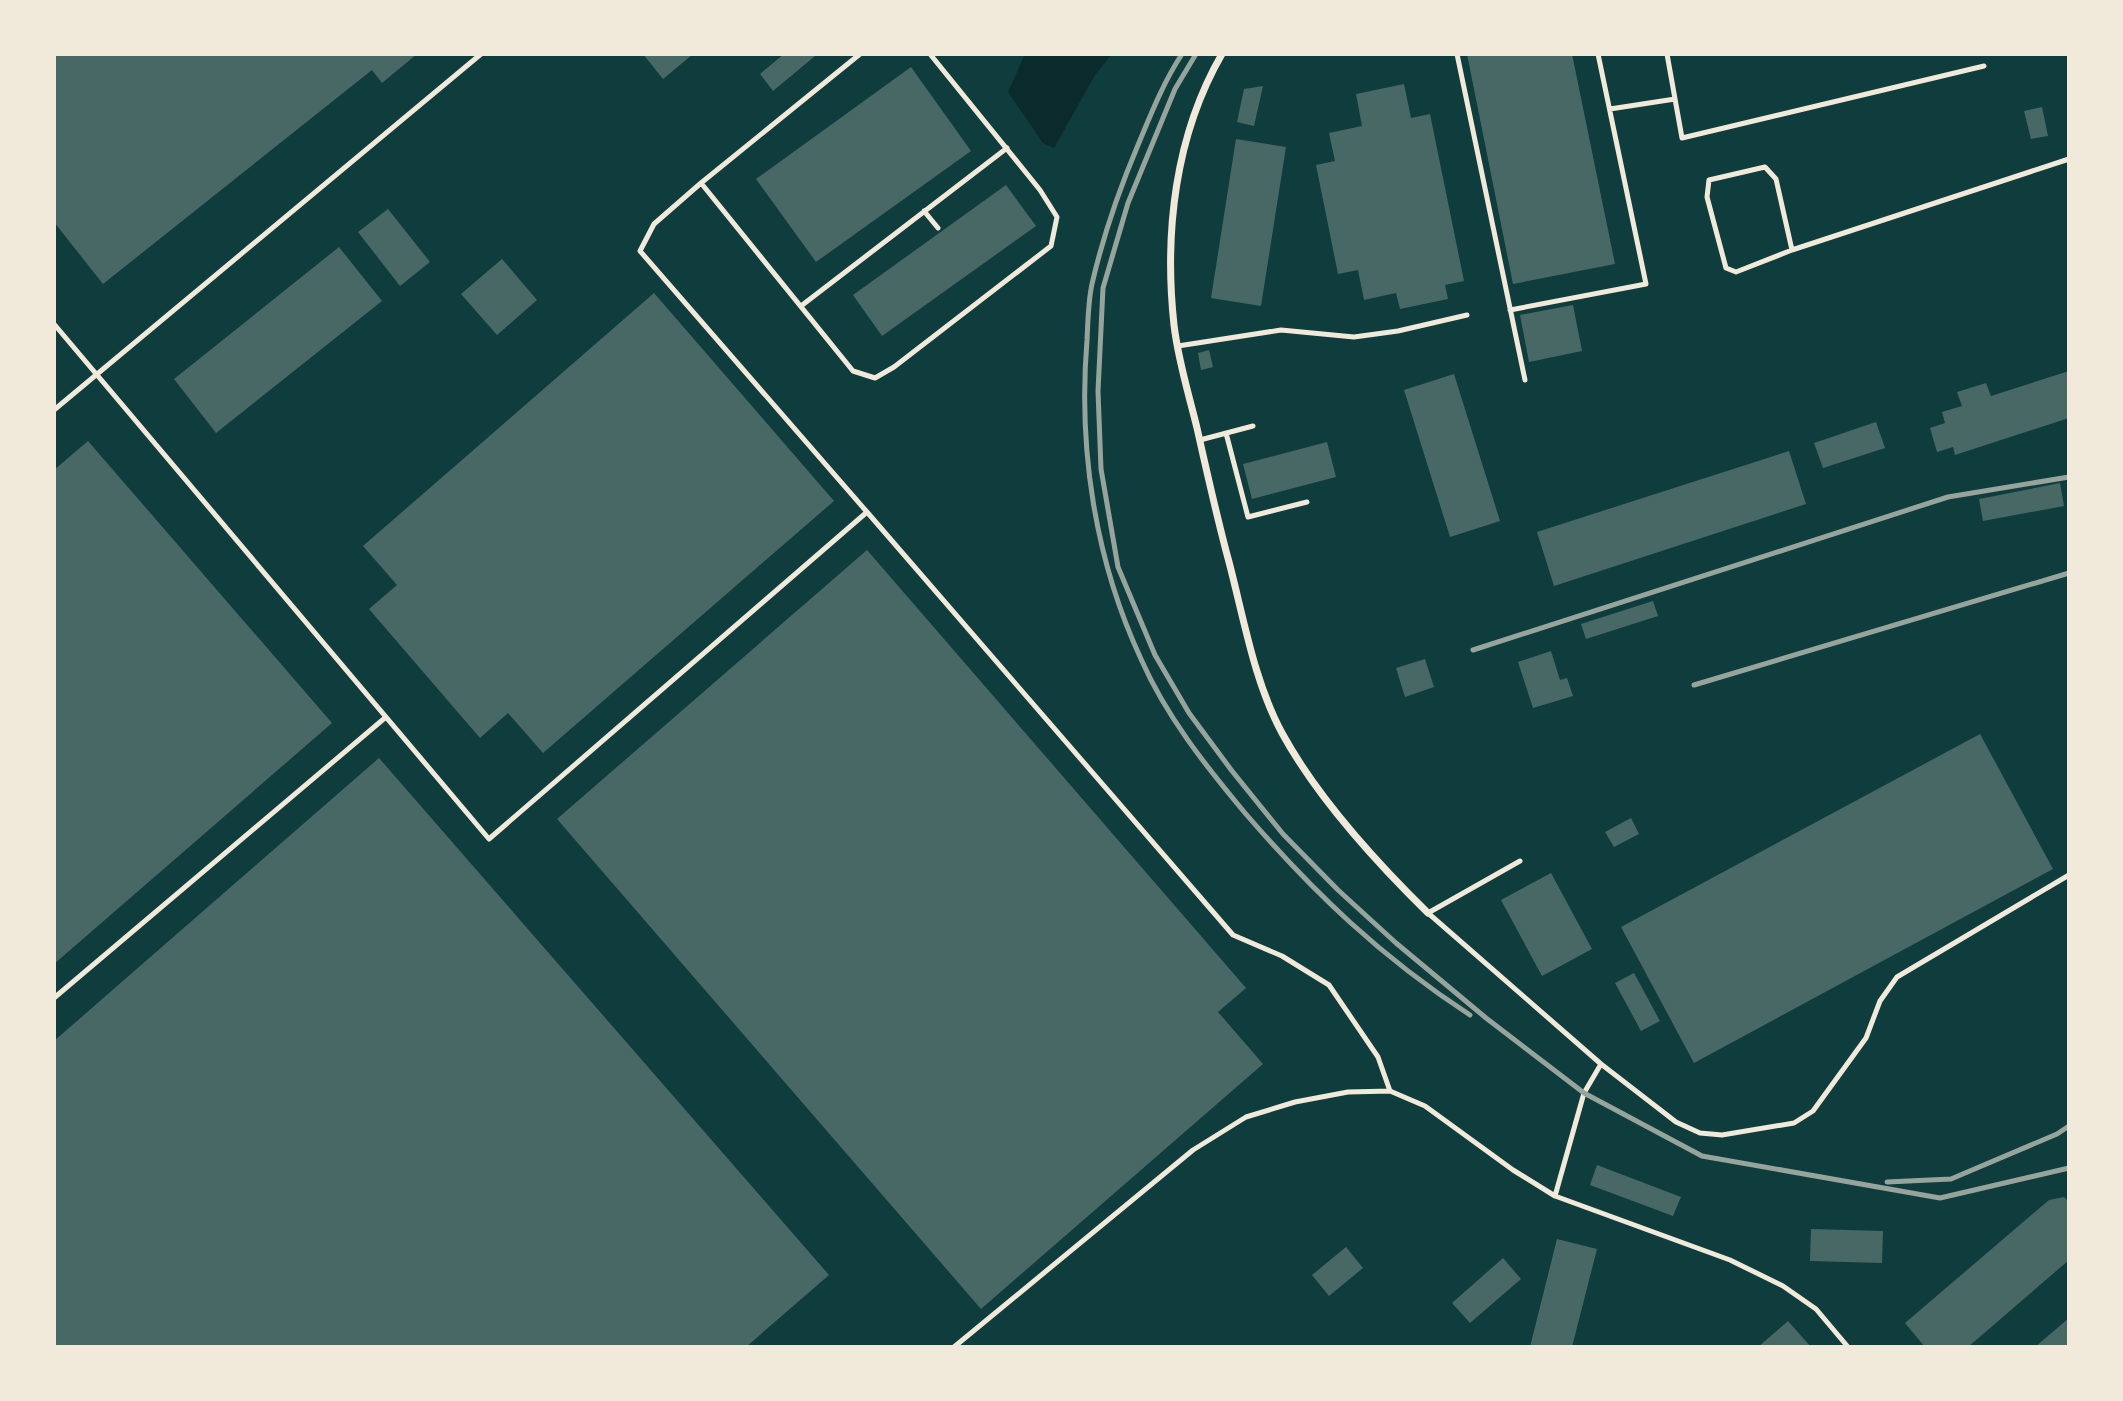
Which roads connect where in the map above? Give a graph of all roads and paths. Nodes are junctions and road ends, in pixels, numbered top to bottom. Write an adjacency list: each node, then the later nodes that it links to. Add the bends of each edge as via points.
1 (481, 54): 22 (lane)
2 (860, 54): 13 (lane)
3 (930, 54): 11 (lane)
4 (1222, 54): 21 (street, via 1207,79 1184,145 1173,204 1170,261)
5 (1457, 54): 18 (lane)
6 (1598, 54): 10 (lane)
7 (1667, 54): 9 (lane)
8 (1984, 66): 9 (lane, via 1682,138)
9 (1675, 99): 10 (lane)
10 (1610, 109): 18 (lane, via 1646,284)
11 (1007, 148): 14 (lane); 17 (lane, via 1057,217 1051,246 894,367 875,378 853,371)
12 (2069, 159): 16 (lane)
13 (701, 183): 17 (lane); 29 (lane, via 654,224 640,251)
14 (925, 211): 15 (lane); 17 (lane)
15 (938, 228)
16 (1792, 250): 16 (lane, via 1776,179 1765,167 1709,180 1707,197 1726,268 1736,272)
17 (801, 306)
18 (1510, 310): 23 (lane)
19 (1467, 315): 21 (lane, via 1354,337 1281,330)
20 (54, 324): 22 (lane)
21 (1178, 346): 27 (street)
22 (97, 375): 24 (lane); 30 (lane)
23 (1525, 380)
24 (54, 410)
25 (1253, 426): 26 (lane)
26 (1226, 433): 27 (lane); 28 (lane, via 1248,517)
27 (1200, 440): 33 (street, via 1259,677 1282,733 1334,811)
28 (1307, 502)
29 (867, 512): 30 (lane, via 489,839); 36 (lane, via 1233,935 1282,956 1329,985 1378,1056)
30 (386, 717): 34 (lane)
31 (1520, 861): 33 (lane)
32 (2069, 875): 35 (lane, via 1897,977 1880,1001 1866,1038 1813,1111 1794,1123 1722,1135 1700,1133 1676,1122)
33 (1428, 913): 35 (lane)
34 (54, 998)
35 (1601, 1064): 37 (lane, via 1584,1093)
36 (1390, 1091): 37 (lane, via 1425,1105); 38 (lane, via 1335,1095 1246,1116 1193,1150)
37 (1555, 1196): 39 (lane, via 1730,1260 1783,1286 1816,1309)
38 (954, 1347)
39 (1848, 1347)

